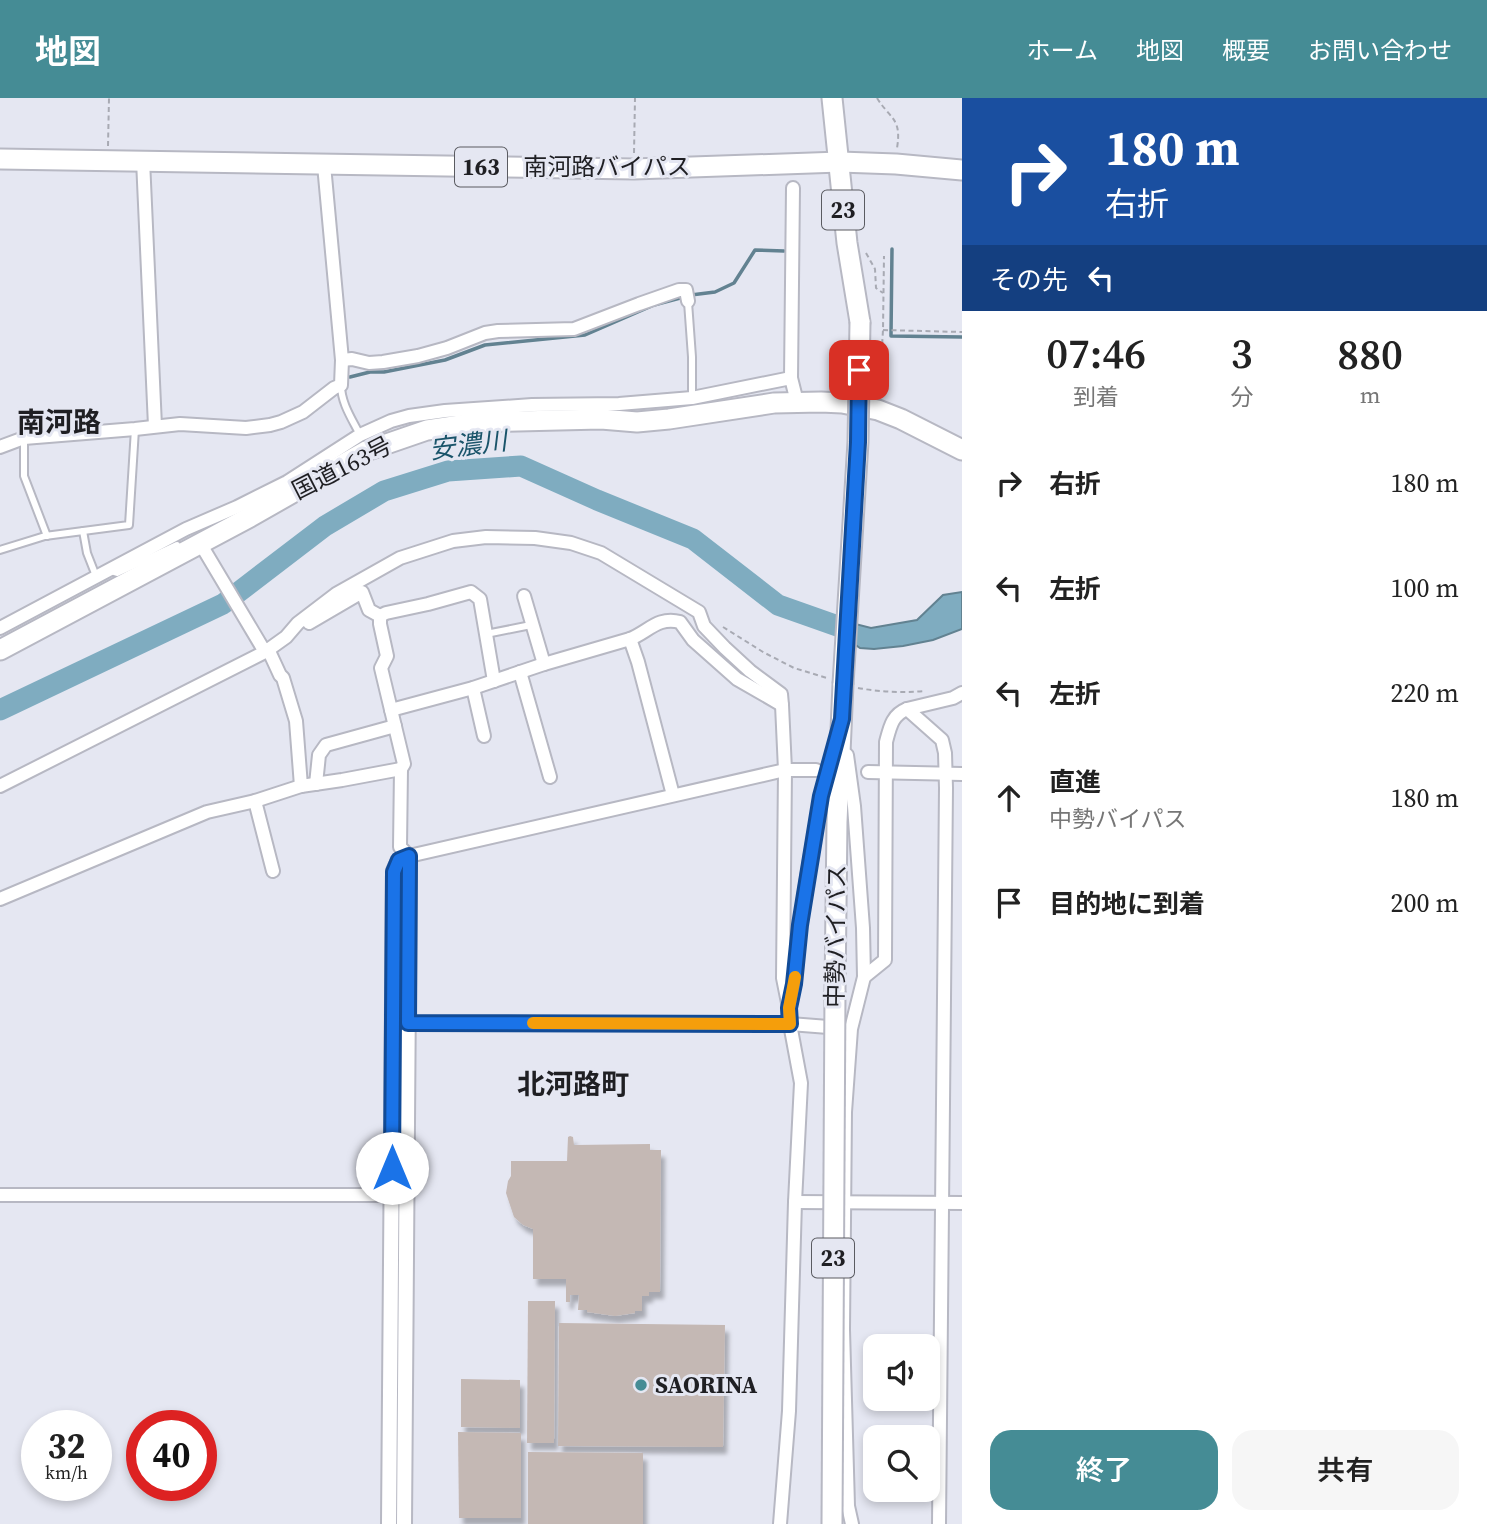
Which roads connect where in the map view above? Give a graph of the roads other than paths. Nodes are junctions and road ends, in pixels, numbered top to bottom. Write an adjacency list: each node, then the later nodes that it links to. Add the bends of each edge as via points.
1 (832, 98): 4 (highway, 中勢バイパス / 23)
2 (0, 159): 3 (highway, 南河路バイパス / 163)
3 (143, 160): 5 (highway, 南河路バイパス / 163); 14 (street)
4 (839, 162): 5 (highway, 南河路バイパス / 163, via 634,169); 6 (highway, 南河路バイパス / 163); 43 (highway, 中勢バイパス / 23, bridge, via 860,321)
5 (324, 165): 9 (street)
6 (962, 170)
7 (793, 188): 10 (street)
8 (687, 295): 9 (street, via 679,290 575,330 498,331 400,359); 12 (lane)
9 (342, 360): 11 (street)
10 (791, 378): 12 (street); 13 (street)
11 (341, 385): 14 (street, via 303,412 270,425); 16 (lane)
12 (692, 398): 16 (street, via 445,411 391,421)
13 (797, 402): 19 (highway, 国道163号, via 878,410); 22 (highway, 国道163号, via 637,422 481,422 428,430 366,451)
14 (155, 426): 15 (street)
15 (135, 429): 17 (street); 20 (lane, via 129,526)
16 (360, 435): 24 (street, via 287,482)
17 (24, 438): 18 (street); 21 (lane, via 24,476)
18 (0, 447)
19 (962, 450)
20 (83, 531): 21 (lane); 25 (lane)
21 (47, 536): 23 (lane)
22 (201, 542): 24 (lane, via 117,573); 33 (highway, 国道163号); 34 (street)
23 (0, 550)
24 (109, 570): 25 (street)
25 (97, 577): 29 (street)
26 (524, 596): 28 (street)
27 (380, 616): 30 (street, via 471,592 480,599); 31 (street, via 369,610 362,592); 42 (street, via 387,656 381,668)
28 (531, 625): 30 (lane); 35 (street)
29 (0, 628)
30 (486, 634): 37 (street)
31 (286, 637): 34 (street); 40 (street, via 336,594 400,558 453,541 486,537 557,540 601,553 699,612 704,626 725,648 780,694)
32 (630, 639): 35 (street); 40 (street, via 666,620 680,622 693,640 737,679); 57 (street)
33 (0, 650)
34 (265, 650): 55 (street); 56 (street, via 283,678 296,721)
35 (544, 664): 36 (street)
36 (520, 672): 37 (street); 53 (street)
37 (494, 681): 38 (street)
38 (473, 688): 42 (street); 45 (street)
39 (962, 693): 41 (street)
40 (782, 705): 47 (street)
41 (907, 709): 50 (street, via 891,722); 51 (street, via 942,740)
42 (391, 710): 44 (street)
43 (842, 719): 62 (street, via 854,806); 63 (street, via 821,796); 76 (highway, 中勢バイパス / 23, bridge, via 837,822)
44 (395, 726): 46 (street, via 404,764); 54 (street, via 326,745)
45 (484, 736)
46 (401, 769): 54 (street); 59 (street, via 400,847)
47 (785, 769): 48 (street); 57 (street); 63 (street, via 783,978)
48 (816, 771)
49 (867, 772): 50 (street)
50 (886, 772): 51 (street); 62 (street, via 885,960)
51 (945, 774): 52 (street); 71 (street)
52 (962, 775)
53 (550, 777)
54 (316, 784): 56 (street)
55 (0, 786)
56 (301, 786): 58 (street)
57 (673, 794): 59 (street)
58 (255, 801): 60 (street); 61 (street, via 206,812)
59 (409, 856): 64 (street); 68 (street, via 399,860 394,872)
60 (272, 872)
61 (0, 899)
62 (864, 977): 66 (street)
63 (789, 1008): 65 (street)
64 (408, 1023): 65 (street); 68 (street)
65 (790, 1024): 66 (street); 69 (street, via 801,1083)
66 (851, 1029): 70 (street)
67 (0, 1195): 68 (street)
68 (399, 1195): 73 (street); 74 (street)
69 (795, 1202): 70 (street); 75 (street, via 789,1411)
70 (844, 1203): 71 (street); 77 (street, via 842,1330)
71 (942, 1203): 72 (street); 78 (street)
72 (962, 1203)
73 (389, 1524)
74 (404, 1524)
75 (780, 1524)
76 (832, 1524)
77 (852, 1524)
78 (939, 1524)

